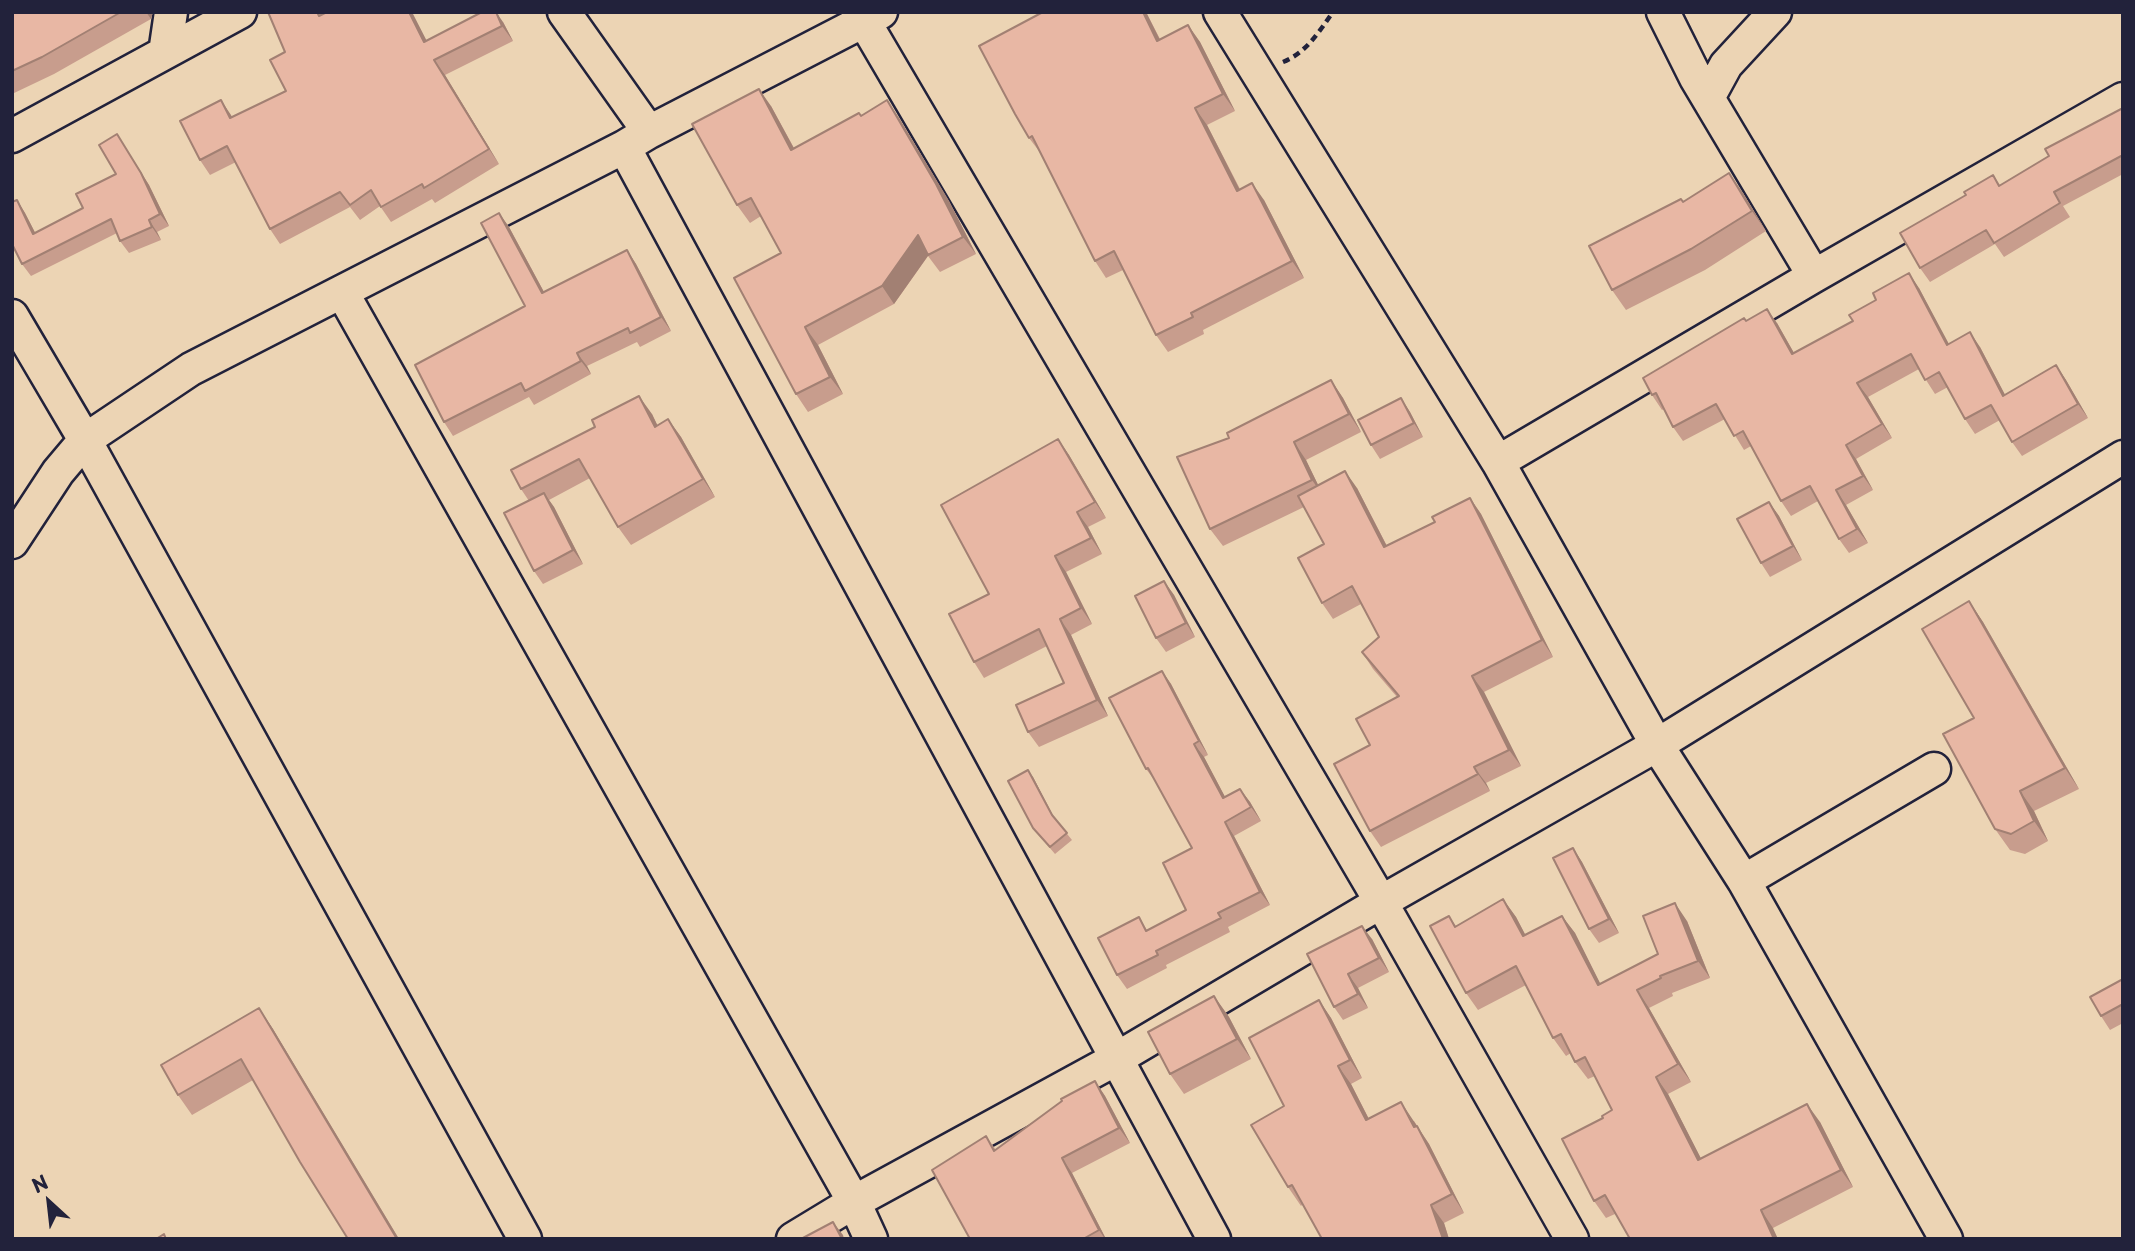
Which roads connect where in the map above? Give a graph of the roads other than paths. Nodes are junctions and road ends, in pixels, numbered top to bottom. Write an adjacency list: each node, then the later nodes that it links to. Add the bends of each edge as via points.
1 (171, 12): 8 (street)
2 (239, 12): 8 (street)
3 (564, 12): 12 (street)
4 (1220, 12): 18 (street)
5 (1663, 12): 9 (street)
6 (1775, 12): 9 (street, via 1726,65)
7 (872, 17): 12 (street); 23 (street)
8 (166, 53): 11 (street)
9 (1708, 98): 13 (street)
10 (2123, 99): 13 (street)
11 (12, 136)
12 (636, 139): 14 (street); 24 (street)
13 (1814, 276): 18 (street)
14 (342, 292): 16 (street, via 191,369); 25 (street)
15 (12, 316): 16 (street)
16 (85, 440): 19 (street); 26 (street)
17 (2123, 457): 20 (street)
18 (1498, 462): 20 (street)
19 (12, 542)
20 (1657, 744): 22 (street); 23 (street)
21 (1934, 769): 22 (street)
22 (1744, 881): 31 (street)
23 (1381, 902): 24 (street); 30 (street)
24 (1116, 1059): 25 (street); 29 (street)
25 (854, 1202): 27 (street); 28 (street)
26 (525, 1239)
27 (793, 1239)
28 (871, 1239)
29 (1214, 1239)
30 (1572, 1239)
31 (1946, 1239)

